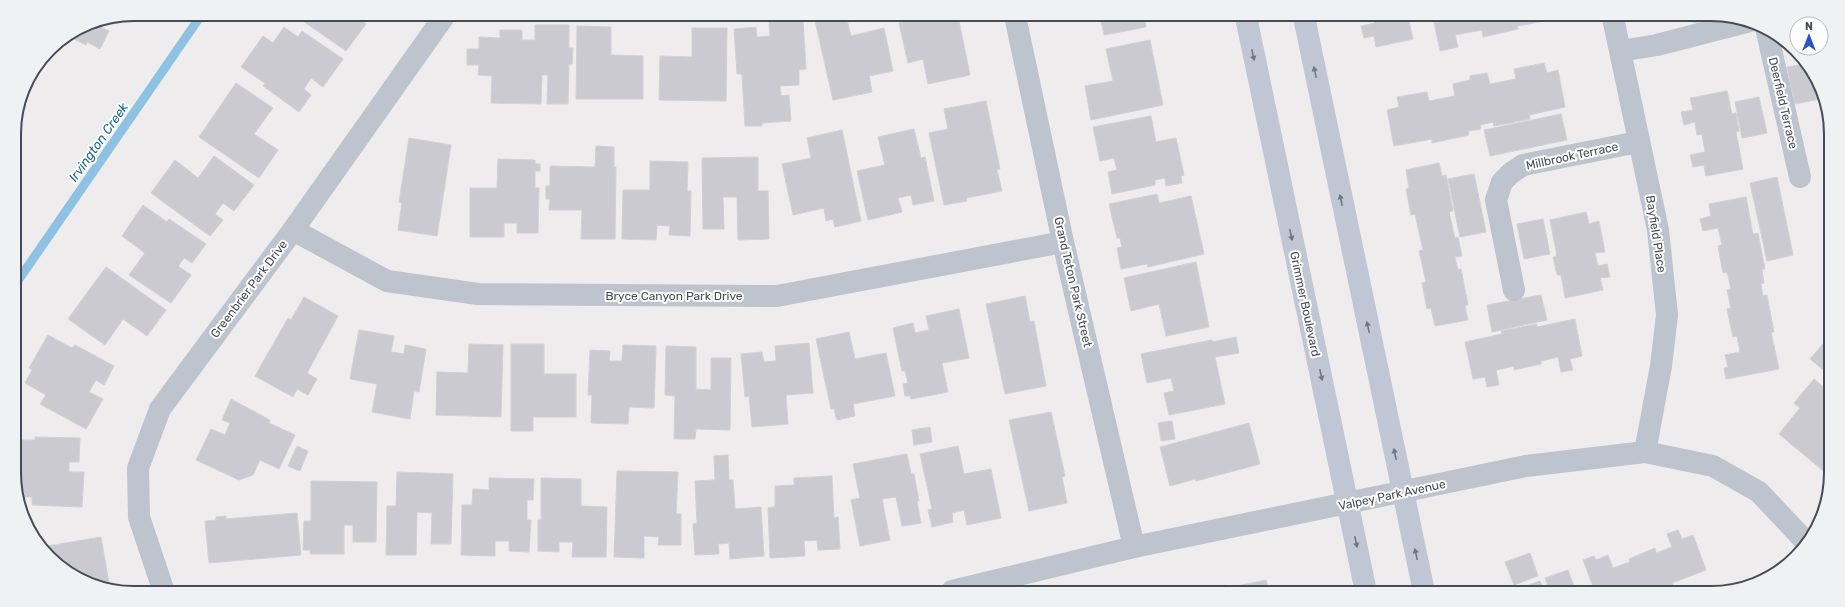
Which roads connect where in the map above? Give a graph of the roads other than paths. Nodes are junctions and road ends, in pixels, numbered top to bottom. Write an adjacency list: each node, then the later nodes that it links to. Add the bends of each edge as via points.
1 (441, 21): 11 (street, Greenbrier Park Drive)
2 (1016, 21): 12 (street, Grand Teton Park Street)
3 (1247, 21): 16 (main road, Grimmer Boulevard, one-way to 16)
4 (1305, 21): 15 (main road, one-way to 4)
5 (1614, 21): 8 (street, Bayfield Place)
6 (1739, 25): 8 (street)
7 (1768, 36): 10 (street, Deerfield Terrace)
8 (1620, 52): 9 (street, Bayfield Place)
9 (1638, 142): 13 (street, Millbrook Terrace, via 1523,165 1502,182 1496,200); 14 (street, Bayfield Place, via 1658,230 1667,315 1661,366)
10 (1800, 177)
11 (293, 230): 12 (street, Bryce Canyon Park Drive, via 387,281 478,294 777,296); 19 (street, Greenbrier Park Drive, via 160,409 138,468 139,517)
12 (1063, 242): 18 (street, Grand Teton Park Street)
13 (1514, 290)
14 (1645, 452): 15 (street, Valpey Park Avenue, via 1526,466); 17 (street, Valpey Park Avenue, via 1713,466 1759,492)
15 (1403, 492): 16 (street, Valpey Park Avenue); 22 (main road, one-way to 15)
16 (1348, 504): 18 (street, Valpey Park Avenue); 21 (main road, Grimmer Boulevard, one-way to 21)
17 (1803, 539)
18 (1134, 548): 20 (street, Valpey Park Avenue)
19 (162, 586)
20 (973, 586)
21 (1365, 586)
22 (1423, 586)

